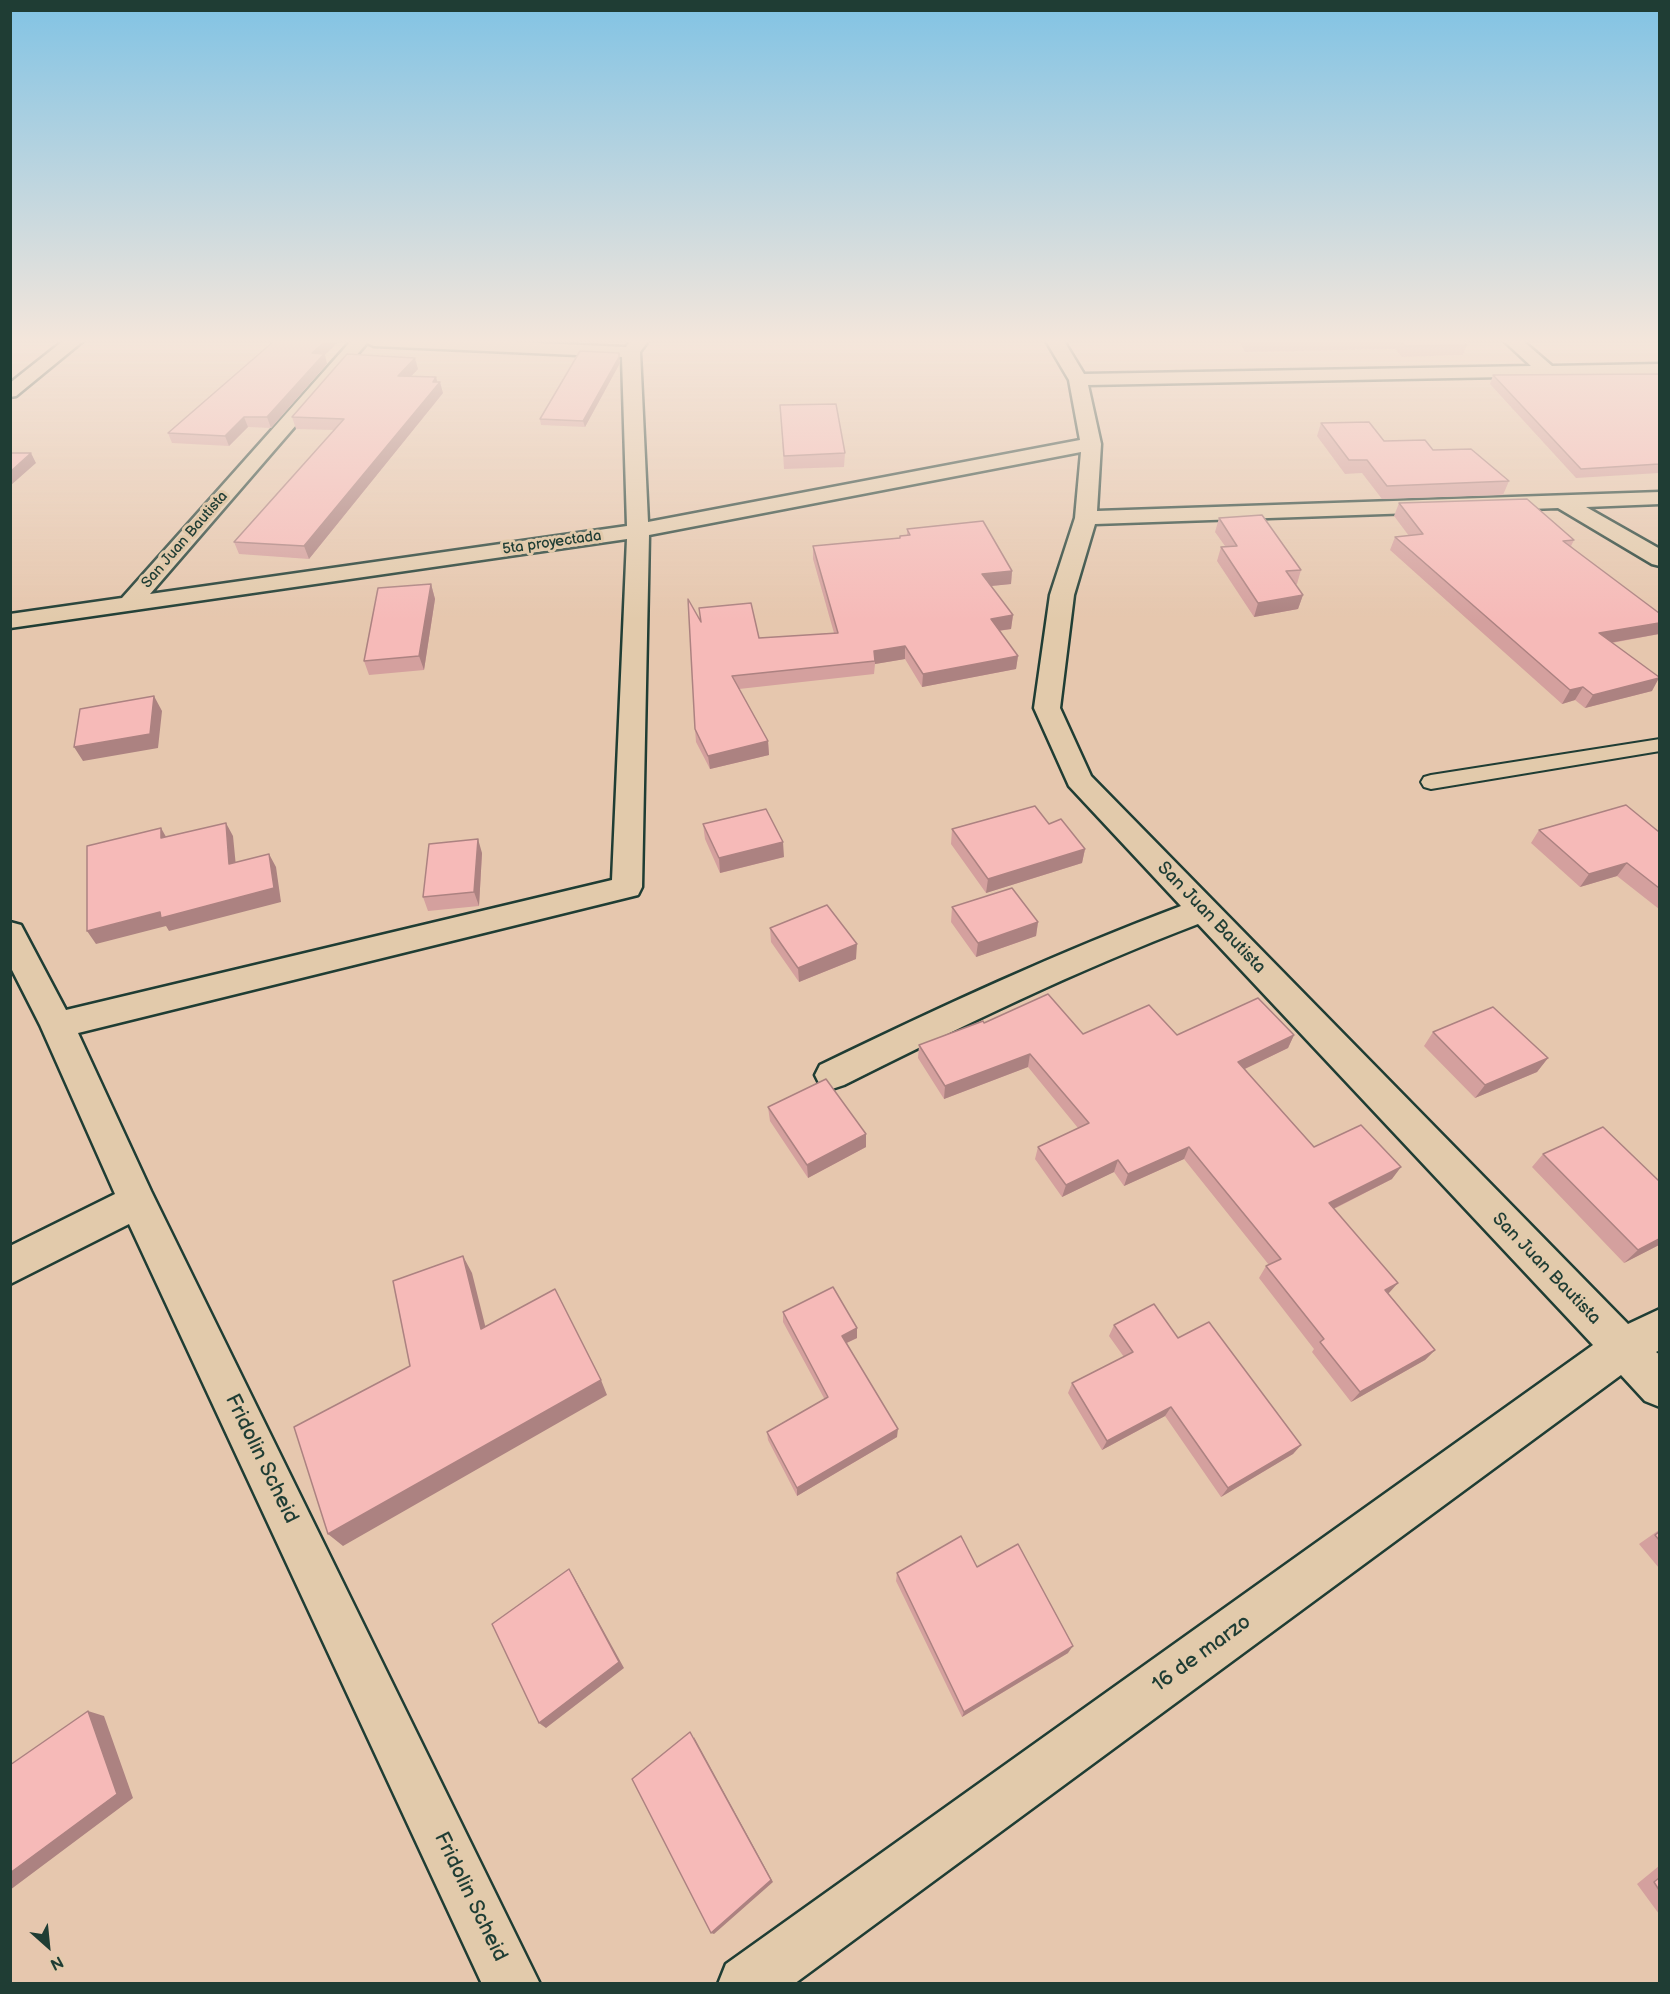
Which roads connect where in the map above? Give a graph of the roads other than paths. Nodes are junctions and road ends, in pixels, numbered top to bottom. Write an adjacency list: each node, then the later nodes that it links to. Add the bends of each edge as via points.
1 (278, 434): 10 (street, San Juan Bautista)
2 (636, 434): 8 (street)
3 (1089, 434): 4 (street, San Juan Bautista)
4 (1091, 444): 7 (street, San Juan Bautista); 8 (street, 5ta proyectada)
5 (1659, 498): 6 (street)
6 (1561, 501): 7 (street); 9 (street)
7 (1086, 518): 14 (street, San Juan Bautista, via 1062,595 1047,708 1079,780)
8 (638, 531): 10 (street, 5ta proyectada); 16 (street, via 627,887)
9 (1659, 559)
10 (129, 604): 11 (street, 5ta proyectada)
11 (10, 621)
12 (1659, 745): 13 (lane)
13 (1431, 782)
14 (1203, 910): 17 (street, via 996,994); 20 (street, San Juan Bautista)
15 (10, 933): 16 (street, Fridolin Scheid)
16 (57, 1025): 18 (street, Fridolin Scheid)
17 (832, 1076)
18 (137, 1201): 19 (street); 22 (street, Fridolin Scheid)
19 (10, 1266)
20 (1641, 1338): 21 (street, San Juan Bautista); 23 (street, 16 de marzo)
21 (1659, 1386)
22 (512, 1983)
23 (746, 1983)

